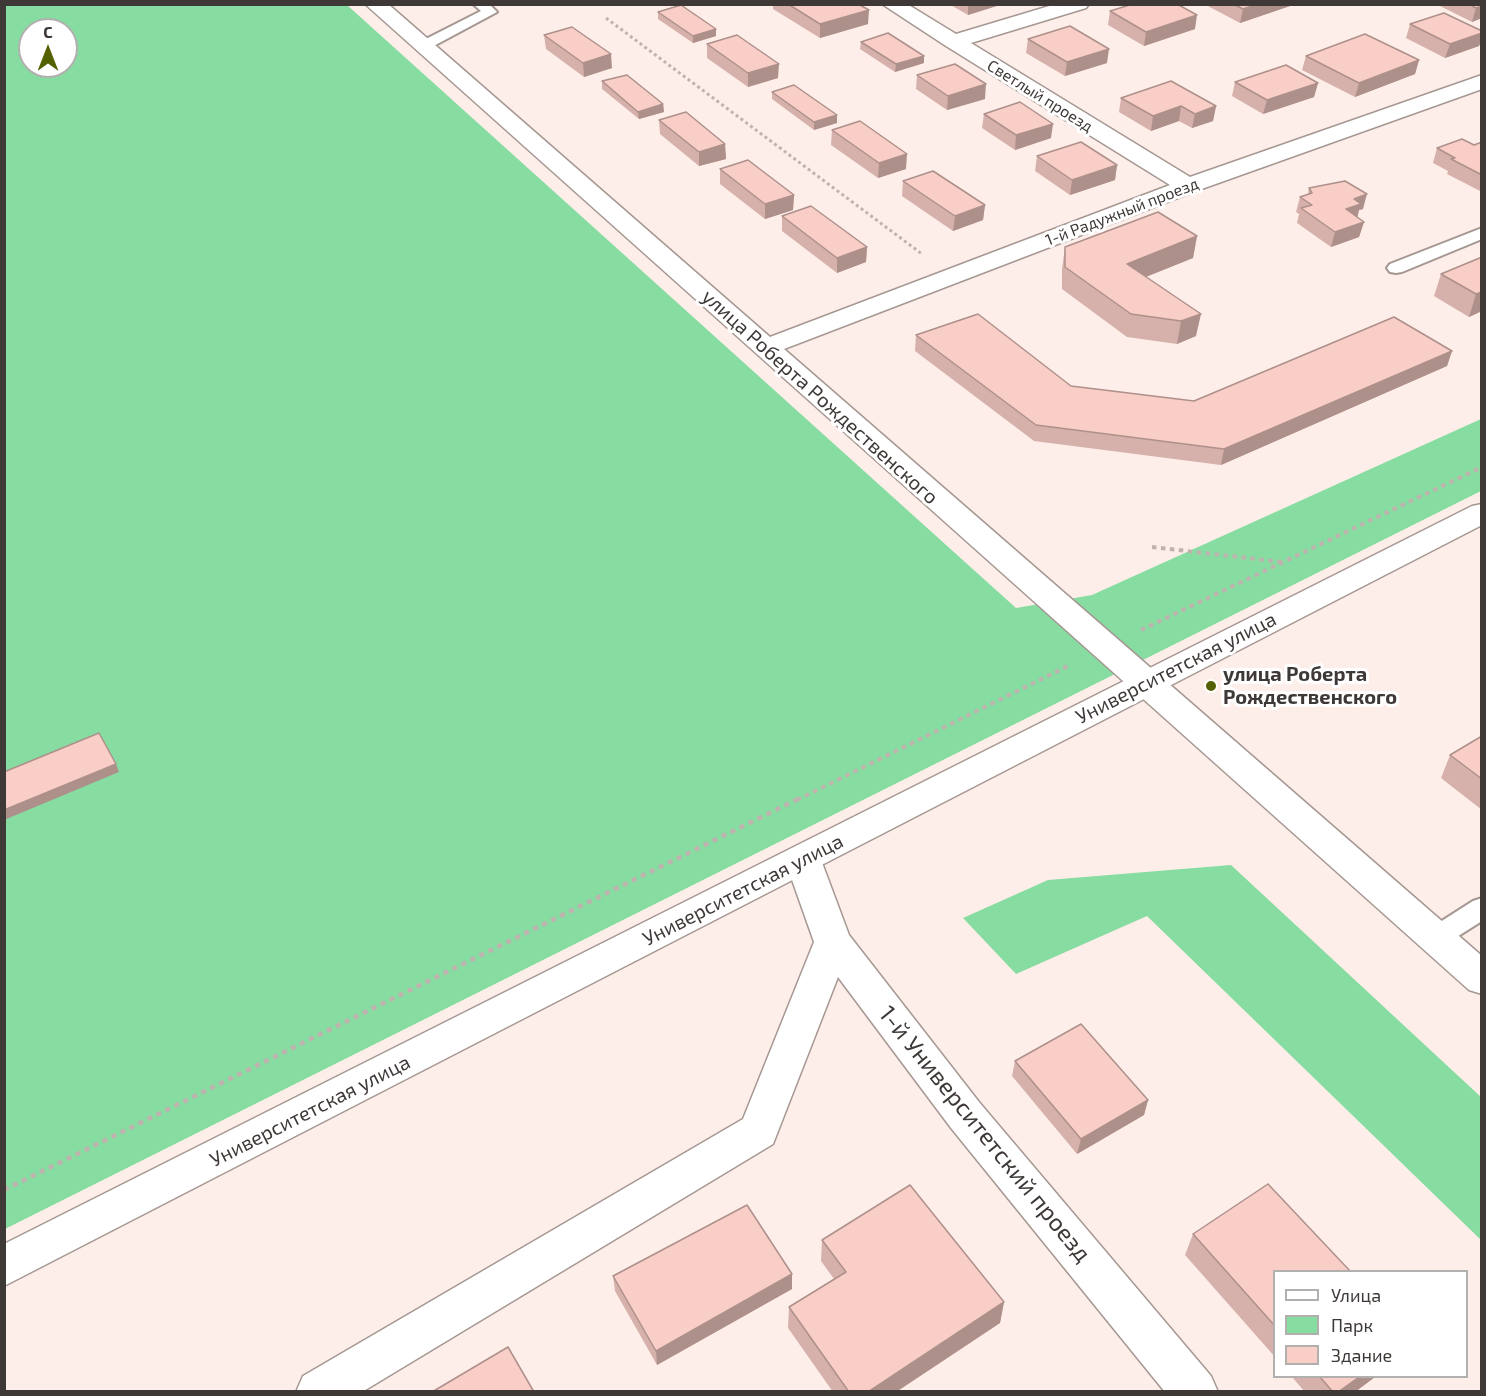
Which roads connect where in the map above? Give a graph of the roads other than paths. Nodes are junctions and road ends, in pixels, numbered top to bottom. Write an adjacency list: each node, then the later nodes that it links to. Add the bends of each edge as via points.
1 (375, 4): 6 (street, улица Роберта Рождественского)
2 (480, 4): 6 (lane, via 490,12)
3 (892, 4): 5 (street, Светлый проезд)
4 (1078, 4): 5 (street)
5 (953, 42): 8 (street, Светлый проезд)
6 (423, 46): 11 (street, улица Роберта Рождественского)
7 (1482, 81): 8 (street, 1-й Радужный проезд)
8 (1188, 186): 11 (street, 1-й Радужный проезд)
9 (1482, 233): 10 (lane)
10 (1396, 268)
11 (764, 348): 13 (street, улица Роберта Рождественского)
12 (1482, 513): 13 (street, Университетская улица)
13 (1143, 684): 14 (street, Университетская улица); 16 (street, улица Роберта Рождественского)
14 (803, 860): 17 (street, 1-й Университетский проезд); 19 (street, Университетская улица)
15 (1482, 908): 16 (lane)
16 (1435, 938): 18 (street, улица Роберта Рождественского)
17 (833, 942): 20 (street, via 759,1131); 21 (street, 1-й Университетский проезд, via 965,1115)
18 (1482, 979)
19 (4, 1266)
20 (319, 1392)
21 (1195, 1392)

